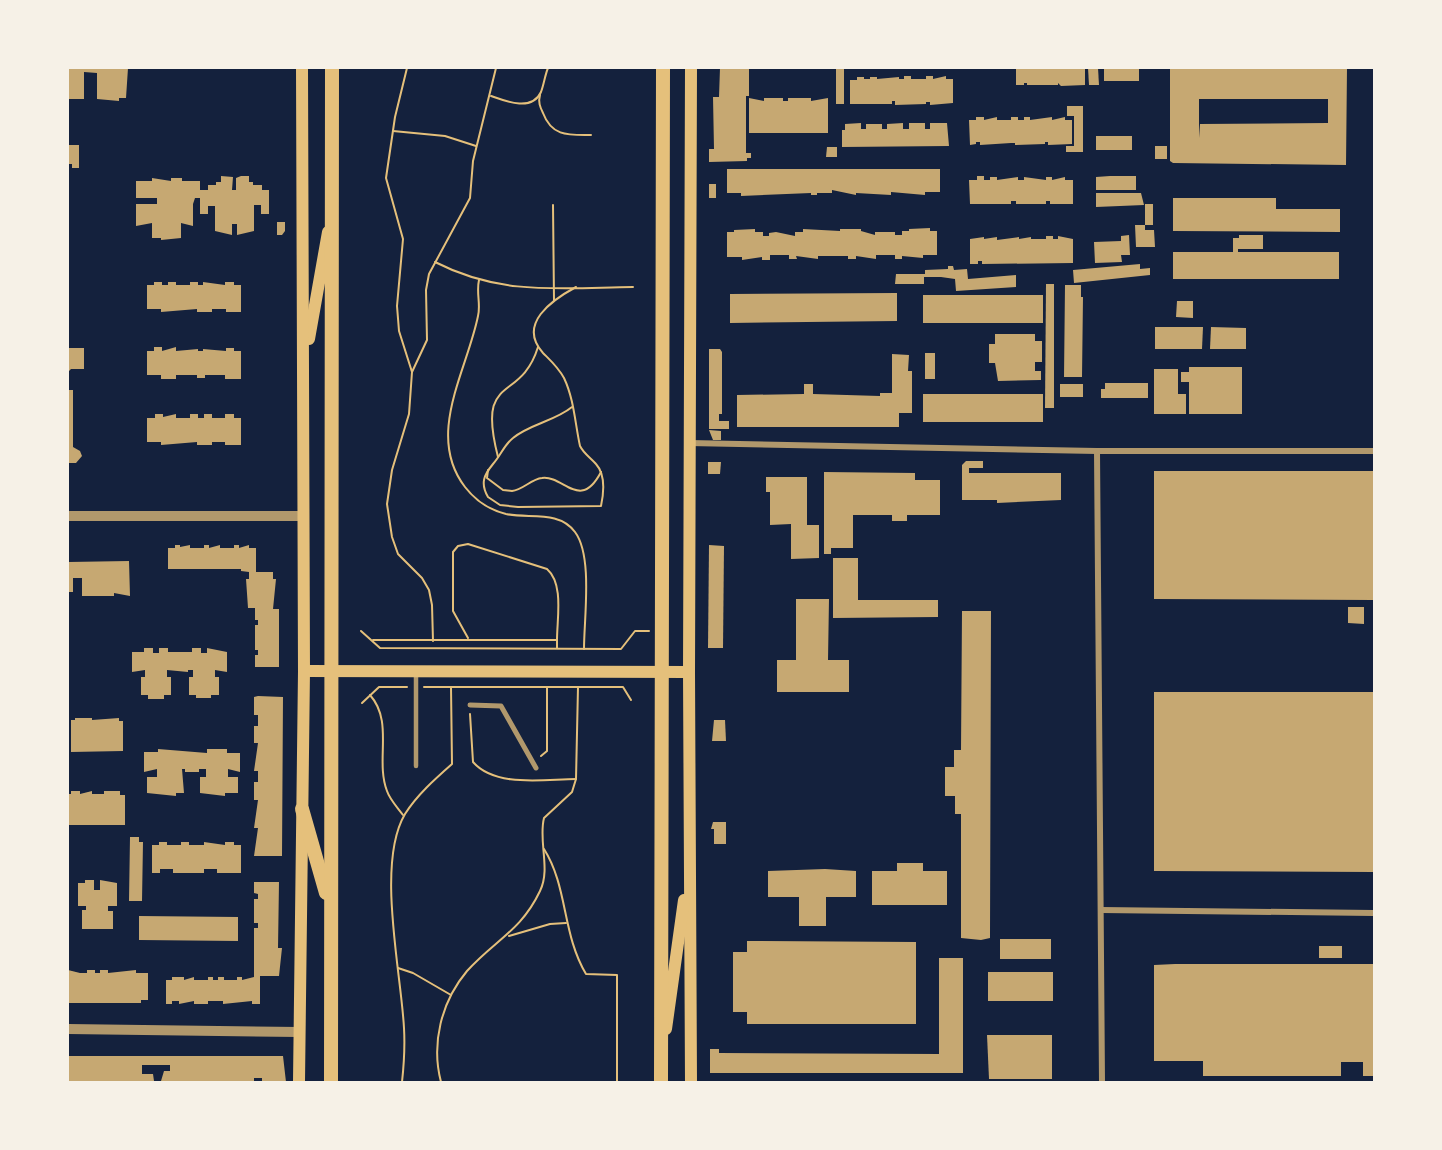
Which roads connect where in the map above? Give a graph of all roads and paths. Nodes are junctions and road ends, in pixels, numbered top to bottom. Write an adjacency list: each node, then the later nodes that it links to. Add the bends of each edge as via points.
1 (302, 68): 23 (main road)
2 (332, 68): 14 (main road)
3 (407, 68): 10 (path)
4 (496, 68): 9 (path)
5 (548, 68): 8 (path)
6 (663, 68): 34 (main road)
7 (691, 68): 25 (main road)
8 (541, 92): 9 (path, via 520,104); 11 (path, via 540,105 553,130 562,135)
9 (491, 96): 12 (path)
10 (393, 131): 12 (path, via 445,136); 22 (path, via 386,178 403,239 398,323)
11 (591, 135)
12 (476, 146): 15 (path, via 470,198)
13 (553, 206): 18 (path)
14 (332, 210): 23 (main road); 42 (main road)
15 (435, 262): 16 (path); 22 (path, via 426,290 427,340)
16 (479, 280): 18 (path, via 504,286); 40 (path, via 479,315 448,425 450,456 460,480 478,501 505,514 554,518 573,530 584,549)
17 (633, 287): 19 (path)
18 (554, 288): 19 (path); 20 (path)
19 (576, 288): 20 (path)
20 (554, 300): 21 (path, via 533,324)
21 (538, 347): 24 (path, via 563,376); 28 (path, via 528,372 499,393 492,407 490,422)
22 (412, 372): 38 (path, via 409,414 392,470 388,520 398,554 429,590)
23 (303, 373): 32 (main road)
24 (572, 407): 28 (path, via 514,437); 30 (path, via 580,446)
25 (689, 443): 26 (street); 45 (main road)
26 (1097, 451): 27 (street); 63 (street)
27 (1374, 451)
28 (498, 457): 29 (path)
29 (488, 469): 30 (path, via 487,478 494,485 512,491 544,477 553,478 573,491 582,490 594,483); 30 (path, via 483,480 488,497 500,505 518,507 601,506)
30 (601, 472)
31 (68, 516): 32 (street)
32 (303, 516): 41 (main road)
33 (361, 631): 36 (path)
34 (662, 632): 40 (path, via 635,632 621,649); 44 (main road)
35 (468, 638): 37 (path, via 453,611 453,552 468,544 555,575)
36 (373, 640): 38 (path); 39 (path, via 380,648)
37 (557, 640): 38 (path); 39 (path)
38 (433, 641)
39 (557, 649): 40 (path)
40 (584, 649)
41 (304, 671): 42 (main road); 58 (main road)
42 (332, 671): 43 (main road); 62 (main road)
43 (416, 671): 44 (main road); 46 (lane)
44 (662, 672): 45 (main road); 71 (main road)
45 (688, 672): 61 (main road)
46 (416, 687): 47 (path); 50 (path, via 380,687); 55 (lane)
47 (451, 687): 48 (path); 59 (path, via 452,764)
48 (547, 687): 49 (path); 54 (path)
49 (578, 687): 51 (path, via 623,687); 57 (path)
50 (370, 695): 52 (path); 59 (path, via 383,720 387,794)
51 (631, 700)
52 (362, 703)
53 (470, 705): 56 (street, via 501,706); 57 (path, via 471,753 479,768 497,777)
54 (547, 751)
55 (416, 766)
56 (536, 768)
57 (576, 779): 60 (path, via 572,792 544,818)
58 (302, 809): 62 (main road); 70 (main road)
59 (404, 816): 67 (path, via 392,864)
60 (543, 846): 65 (path, via 558,878); 66 (path, via 542,887 531,910)
61 (690, 859): 71 (main road); 78 (main road)
62 (331, 910): 73 (main road)
63 (1101, 910): 64 (street); 79 (street)
64 (1374, 913)
65 (566, 923): 66 (path); 76 (path, via 576,957 586,974 617,975)
66 (507, 937): 68 (path, via 467,972)
67 (398, 968): 68 (path); 74 (path, via 404,1028)
68 (452, 995): 75 (path, via 436,1043)
69 (68, 1029): 70 (street)
70 (299, 1032): 72 (main road)
71 (662, 1057): 77 (main road)
72 (300, 1083)
73 (331, 1083)
74 (402, 1083)
75 (441, 1083)
76 (617, 1083)
77 (662, 1083)
78 (691, 1083)
79 (1102, 1083)

